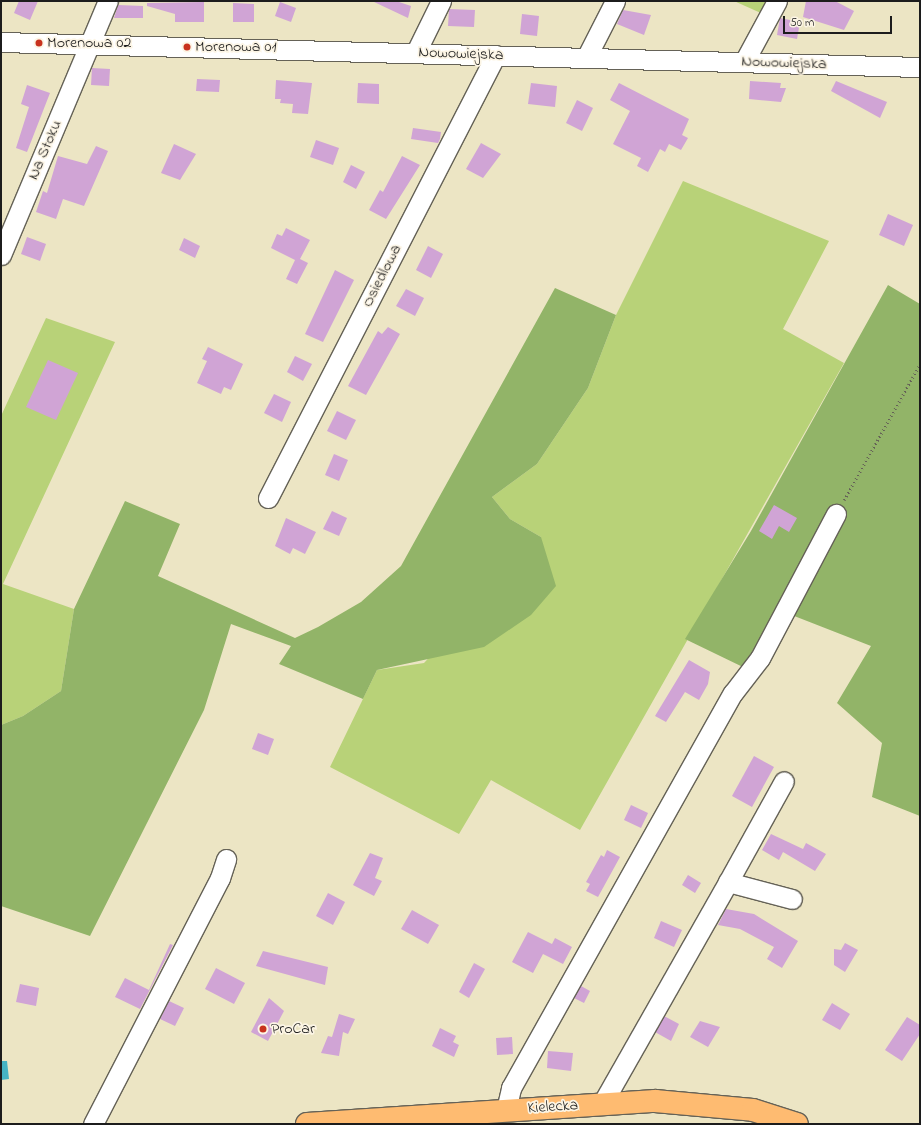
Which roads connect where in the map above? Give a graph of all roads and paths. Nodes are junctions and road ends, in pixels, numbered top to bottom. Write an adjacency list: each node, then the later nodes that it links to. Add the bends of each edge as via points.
1 (108, 1): 6 (street, Na Stoku)
2 (441, 1): 7 (street)
3 (615, 1): 9 (street)
4 (777, 1): 10 (street)
5 (1, 42): 6 (street, Nowowiejska)
6 (89, 44): 7 (street, Nowowiejska); 12 (street, Na Stoku)
7 (416, 52): 8 (street, Nowowiejska)
8 (496, 55): 9 (street, Nowowiejska); 14 (street, Osiedlowa)
9 (586, 58): 10 (street, Nowowiejska)
10 (744, 62): 11 (street, Nowowiejska)
11 (920, 67)
12 (1, 255)
13 (920, 364): 15 (path)
14 (268, 498)
15 (836, 514): 21 (street, via 760,658 733,693 515,1082)
16 (784, 781): 18 (street)
17 (226, 859): 22 (street, via 220,878)
18 (728, 882): 19 (street); 20 (street)
19 (792, 899)
20 (602, 1104): 21 (main road, Kielecka); 24 (main road, Kielecka, via 709,1103 753,1110)
21 (506, 1110): 23 (main road, Kielecka)
22 (93, 1124)
23 (307, 1124)
24 (797, 1124)

